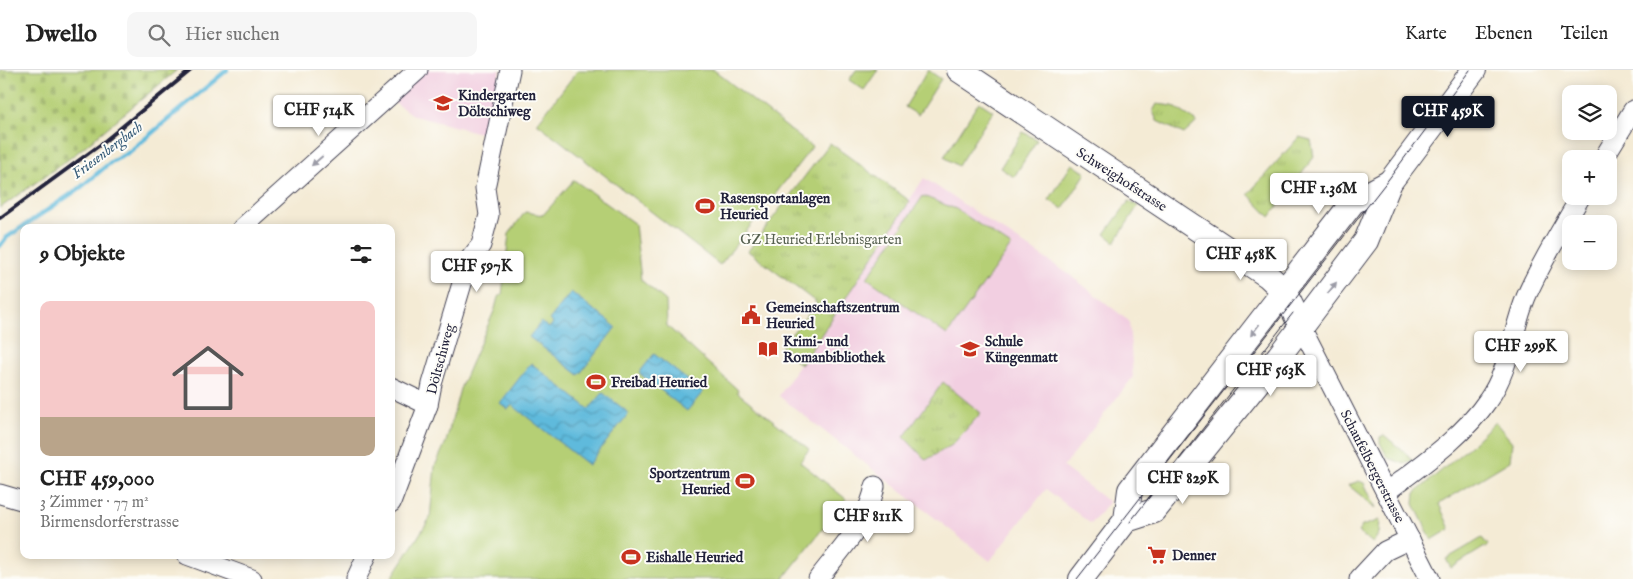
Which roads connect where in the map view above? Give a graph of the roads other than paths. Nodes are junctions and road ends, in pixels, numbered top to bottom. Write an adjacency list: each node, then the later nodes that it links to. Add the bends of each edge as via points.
1 (418, 70): 9 (street, one-way to 9)
2 (510, 70): 13 (street, Döltschiweg, via 485,188 489,215 481,245 469,260)
3 (959, 70): 10 (main road, Schweighofstrasse, via 1261,272)
4 (1474, 70): 7 (main road)
5 (1633, 110): 6 (street)
6 (1609, 150)
7 (1390, 182): 10 (main road, via 1353,202); 11 (main road, one-way to 7, via 1366,241)
8 (1576, 205): 16 (street, via 1543,260 1526,298 1508,360 1488,401 1452,439)
9 (246, 224)
10 (1284, 291): 11 (main road); 19 (main road, one-way to 19, via 1130,490)
11 (1301, 326): 16 (street, Schaufelbergerstrasse); 19 (main road, via 1154,511)
12 (395, 390): 13 (street)
13 (428, 404): 15 (street, Döltschiweg)
14 (875, 486): 25 (street, via 872,504 860,525)
15 (395, 492)
16 (1386, 492): 20 (street, Schaufelbergerstrasse)
17 (0, 494): 18 (street)
18 (20, 500)
19 (1126, 520): 26 (main road)
20 (1410, 538): 27 (street, via 1385,551); 28 (street, Schaufelbergerstrasse)
21 (199, 559): 23 (street)
22 (365, 559): 24 (street)
23 (252, 579)
24 (356, 579)
25 (818, 579)
26 (1081, 579)
27 (1359, 579)
28 (1430, 579)

